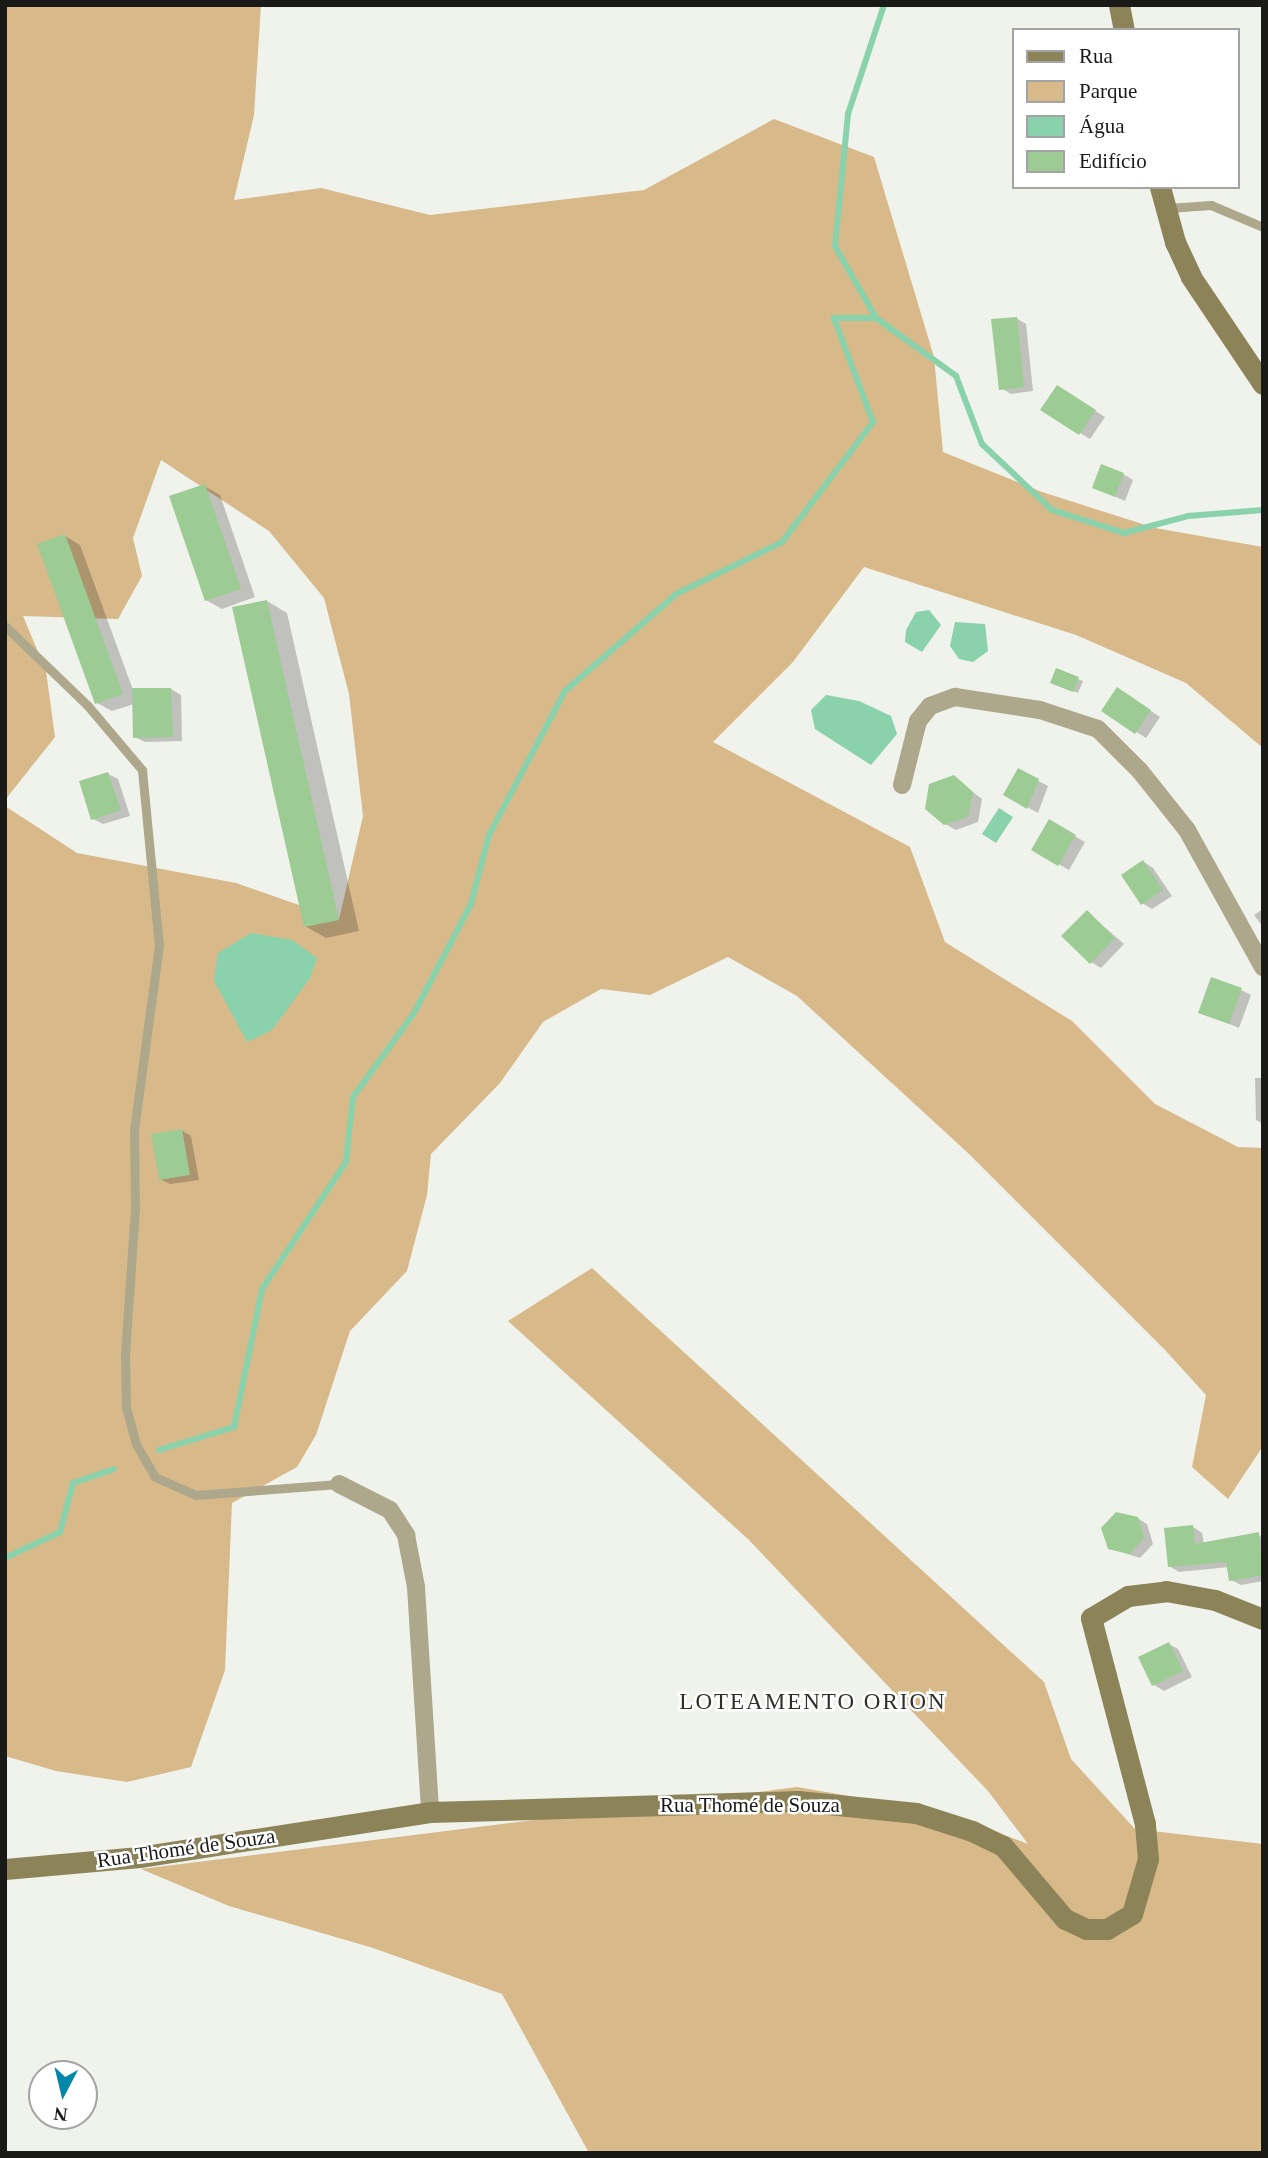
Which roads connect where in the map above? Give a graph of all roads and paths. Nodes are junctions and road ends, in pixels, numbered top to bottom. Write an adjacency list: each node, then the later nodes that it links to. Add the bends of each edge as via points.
1 (1119, 5): 2 (street)
2 (1124, 28)
3 (1161, 189): 4 (street)
4 (1166, 208): 5 (lane, via 1211,205); 6 (street, via 1191,277)
5 (1263, 227)
6 (1263, 384)
7 (5, 626): 10 (lane, via 88,706 142,770 159,946 134,1129 135,1208 125,1354 126,1407 136,1444 155,1477 196,1495)
8 (902, 785): 9 (street, via 918,721 930,706 955,697 1040,710 1098,729 1140,771 1187,830)
9 (1263, 967)
10 (339, 1484): 12 (street, via 390,1510 407,1535 416,1587)
11 (1263, 1619): 12 (street, Rua Thomé de Souza, via 1215,1600 1166,1591 1128,1596 1091,1618 1145,1824 1148,1859 1132,1914 1107,1929 1086,1929 1065,1920 1003,1846 916,1813 798,1801)
12 (430, 1812): 13 (street, Rua Thomé de Souza, via 139,1857)
13 (5, 1869)

